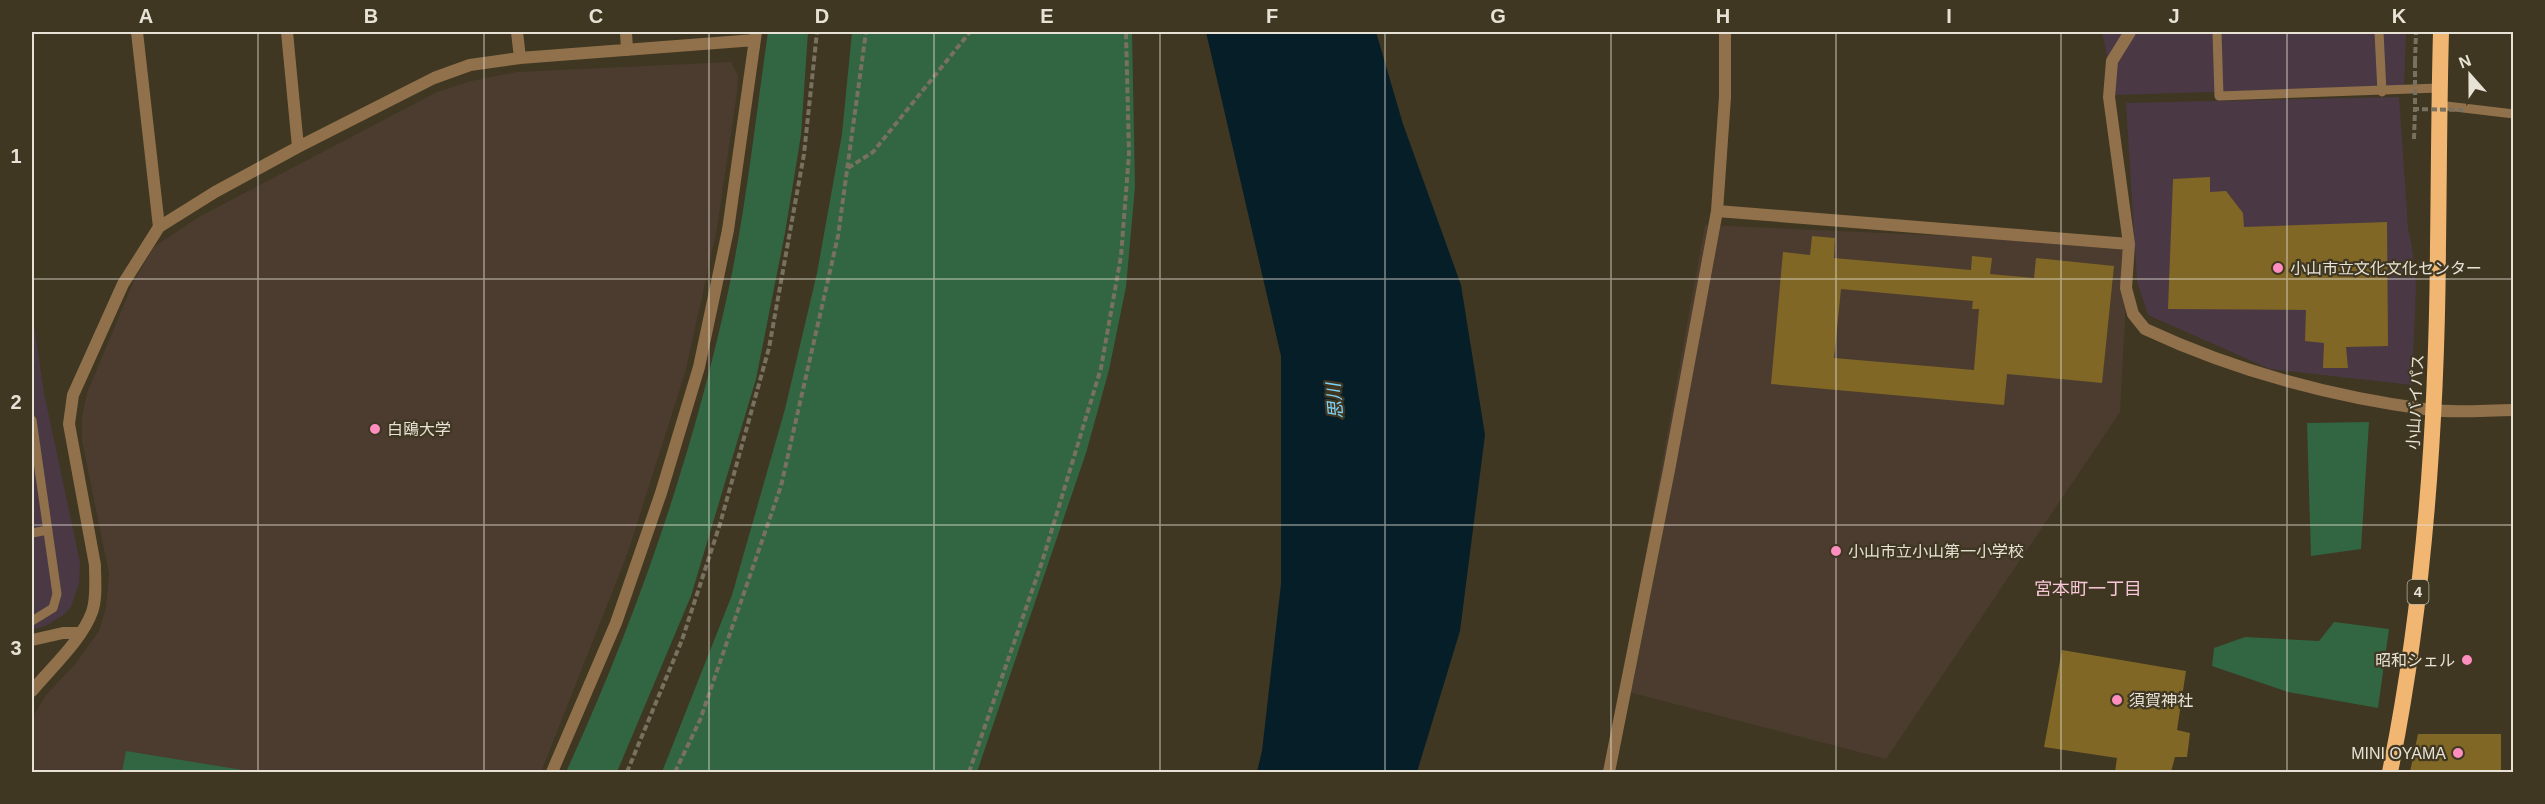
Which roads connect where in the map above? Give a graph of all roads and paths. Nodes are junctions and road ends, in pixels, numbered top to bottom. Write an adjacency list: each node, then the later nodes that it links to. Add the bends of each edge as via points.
1 (137, 32): 27 (street)
2 (287, 32): 24 (street)
3 (517, 32): 17 (street)
4 (626, 32): 16 (street)
5 (817, 32): 40 (path, via 804,154 769,348 720,524 682,640)
6 (866, 32): 25 (path)
7 (970, 32): 25 (path, via 873,152)
8 (1126, 32): 42 (path, via 1129,154 1121,256 1101,368 1042,562)
9 (1725, 32): 26 (street)
10 (2130, 32): 28 (street, via 2112,61 2109,97)
11 (2217, 32): 18 (lane, via 2219,96)
12 (2379, 32): 18 (lane)
13 (2416, 32): 20 (path, bridge)
14 (2441, 32): 19 (highway, 小山バイパス / 4)
15 (756, 36): 16 (street); 39 (street, via 726,241 699,367 616,623)
16 (627, 50): 17 (street)
17 (520, 58): 24 (street, via 471,65 434,78)
18 (2382, 92): 19 (lane)
19 (2439, 97): 22 (lane); 29 (highway, 小山バイパス / 4)
20 (2415, 109): 21 (path, bridge); 23 (path)
21 (2463, 110)
22 (2514, 114)
23 (2414, 140)
24 (298, 147): 27 (street)
25 (848, 169): 41 (path, via 838,236 781,486 700,720)
26 (1718, 211): 28 (street); 43 (street)
27 (159, 227): 36 (street, via 123,284 73,395 69,424 95,566 92,612)
28 (2129, 244): 29 (street, via 2126,288 2133,314 2145,329 2284,382)
29 (2433, 410): 30 (street); 44 (highway, 小山バイパス / 4, via 2421,567 2403,710)
30 (2514, 410)
31 (32, 420): 32 (lane)
32 (36, 475): 33 (lane)
33 (48, 530): 34 (lane); 35 (lane, via 57,594 53,608)
34 (32, 533)
35 (32, 621)
36 (81, 633): 37 (street); 38 (street)
37 (32, 640)
38 (32, 691)
39 (552, 772)
40 (627, 772)
41 (675, 772)
42 (969, 772)
43 (1608, 772)
44 (2390, 772)

